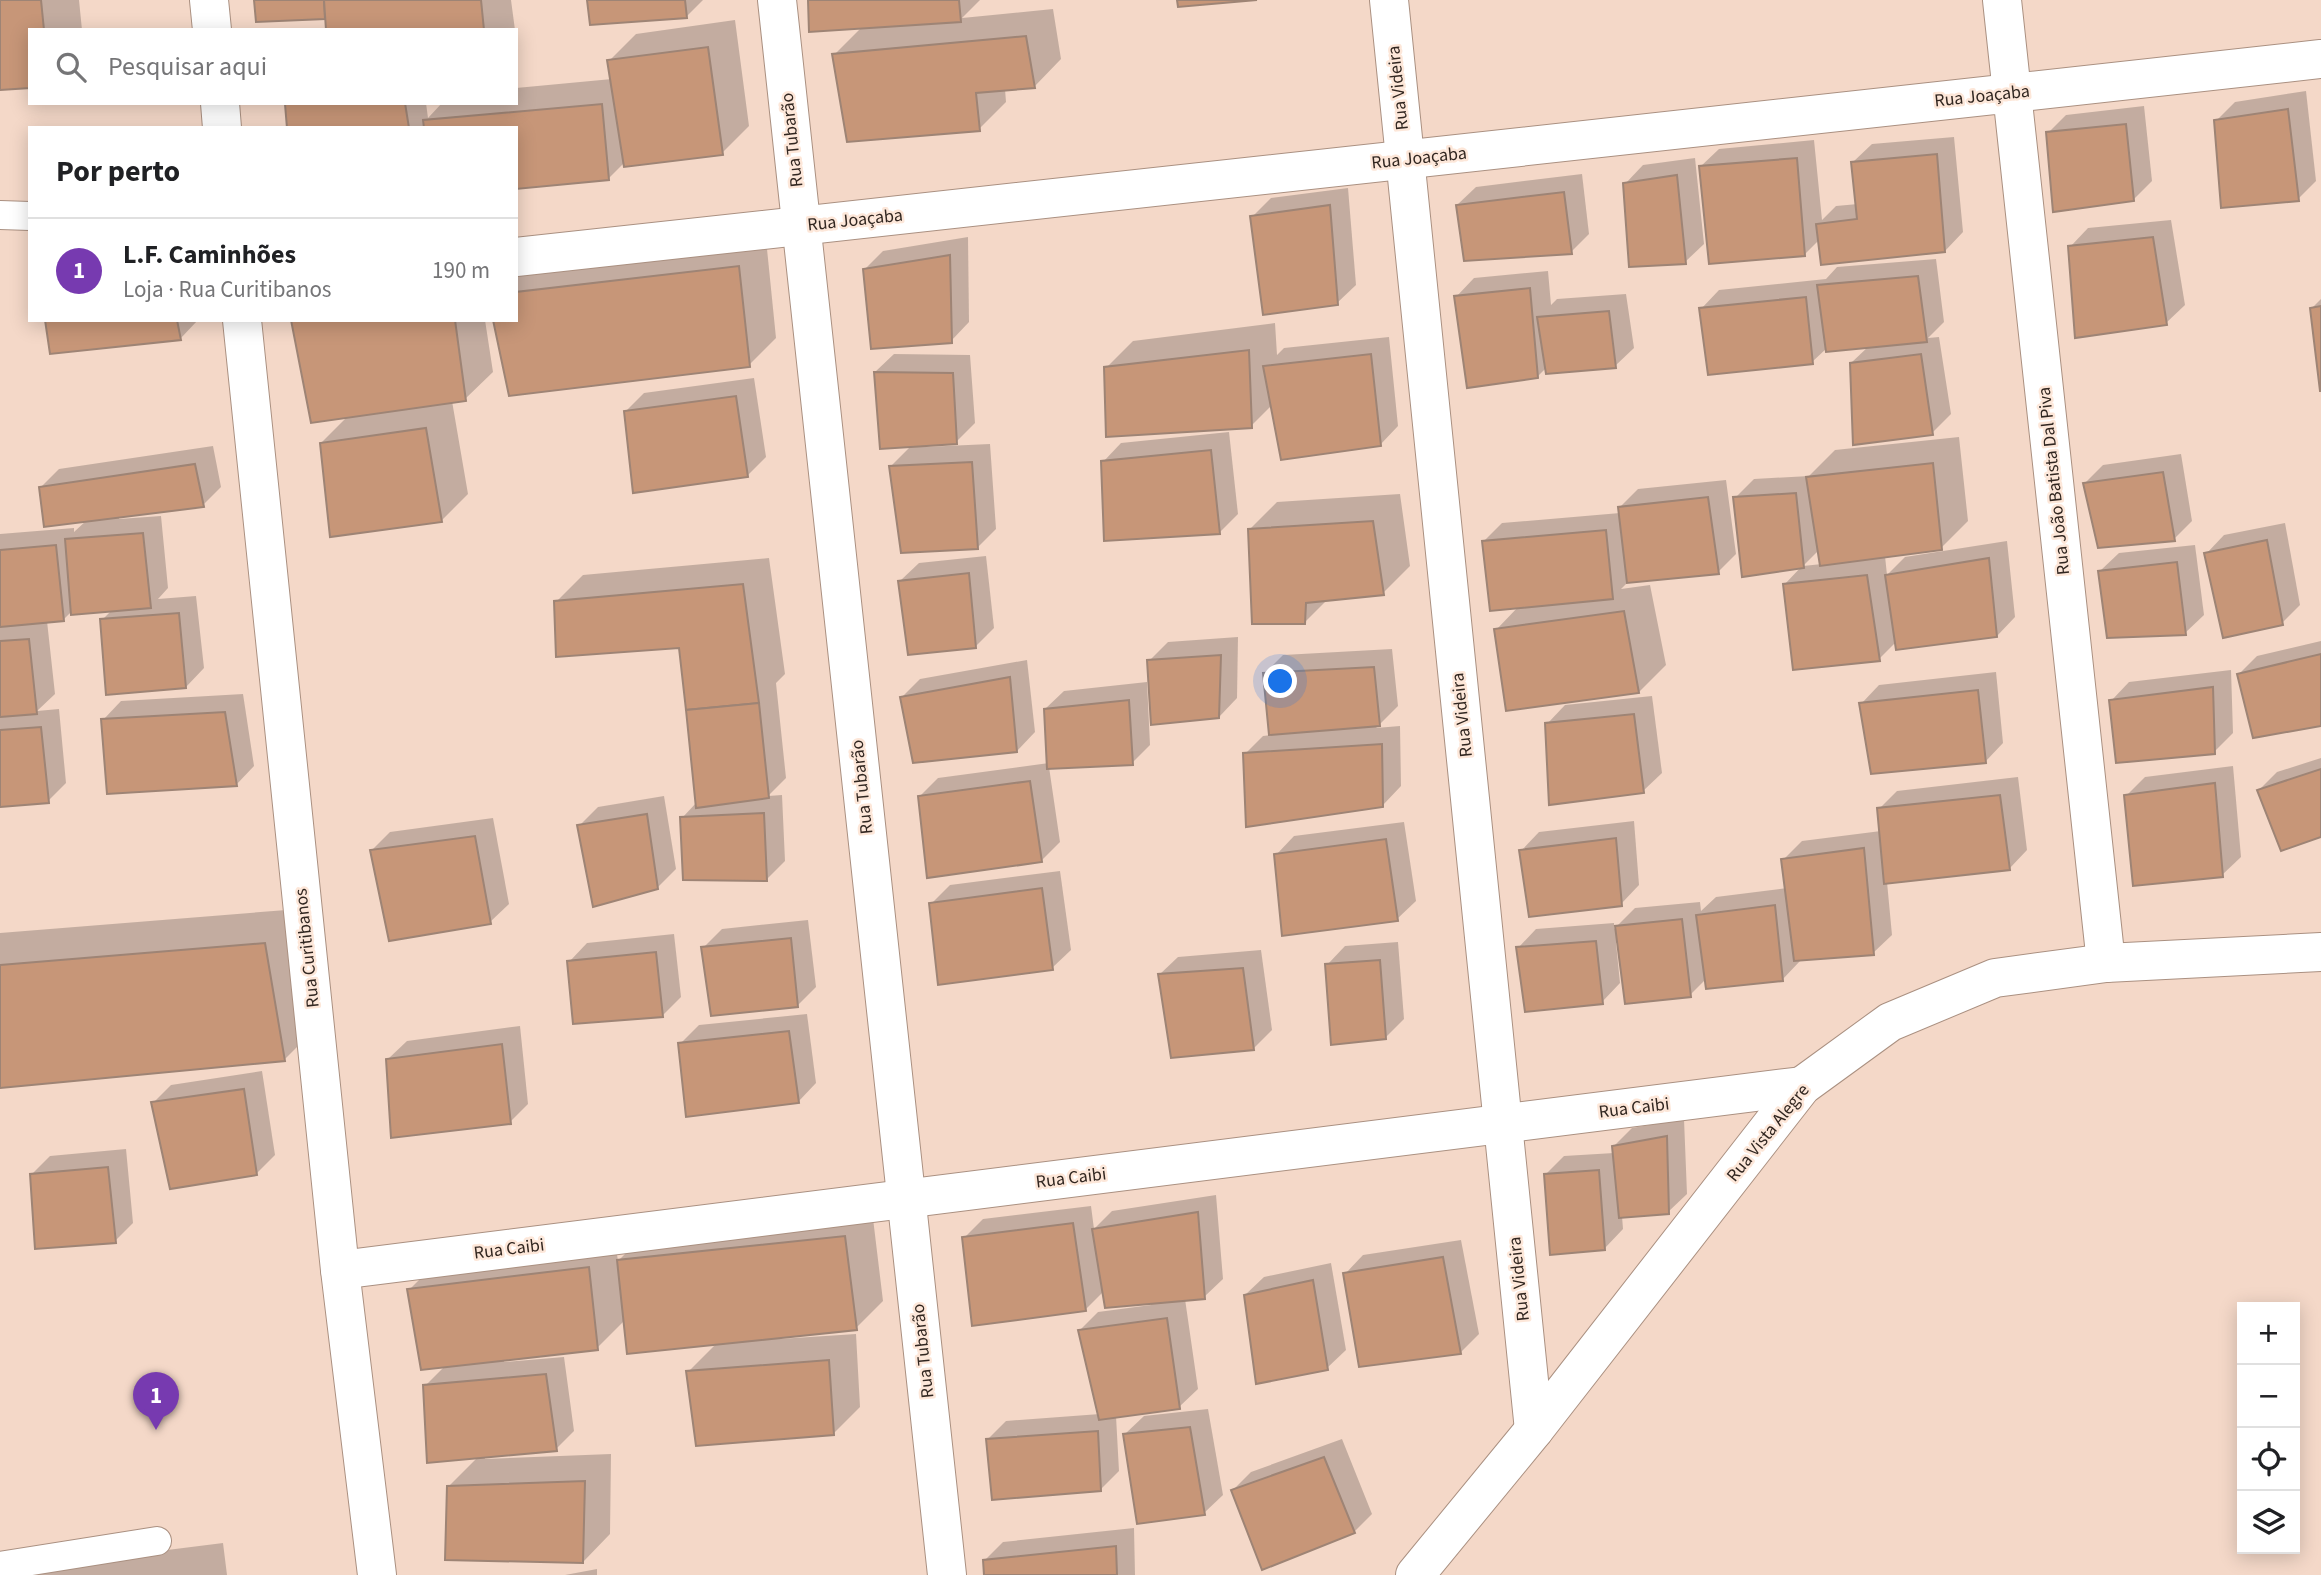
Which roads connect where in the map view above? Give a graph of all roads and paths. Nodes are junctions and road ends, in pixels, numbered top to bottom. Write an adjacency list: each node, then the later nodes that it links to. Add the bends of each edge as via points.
1 (209, 0): 5 (street)
2 (777, 0): 13 (street, Rua Tubarão)
3 (1390, 0): 10 (street, Rua Videira)
4 (2002, 0): 7 (street, Rua João Batista Dal Piva)
5 (212, 28)
6 (2321, 59): 7 (street, Rua Joaçaba)
7 (2012, 93): 10 (street, Rua Joaçaba); 17 (street, Rua João Batista Dal Piva)
8 (220, 105): 9 (street)
9 (222, 126)
10 (1406, 160): 13 (street, Rua Joaçaba); 19 (street, Rua Videira)
11 (0, 215): 12 (lane)
12 (28, 216)
13 (801, 226): 14 (street, Rua Joaçaba); 20 (street, Rua Tubarão)
14 (518, 257)
15 (242, 322): 21 (street, Rua Curitibanos)
16 (2321, 952): 17 (street, Rua Vista Alegre)
17 (2106, 963): 18 (street, Rua Vista Alegre, via 1994,978 1890,1022)
18 (1802, 1086): 19 (street, Rua Caibi); 22 (street, Rua Vista Alegre)
19 (1503, 1124): 20 (street, Rua Caibi); 22 (street, Rua Videira)
20 (906, 1199): 21 (street, Rua Caibi); 26 (street, Rua Tubarão)
21 (340, 1270): 25 (street, Rua Curitibanos)
22 (1534, 1430): 27 (street, Rua Vista Alegre)
23 (157, 1541): 24 (lane)
24 (0, 1566)
25 (376, 1575)
26 (947, 1575)
27 (1415, 1575)

